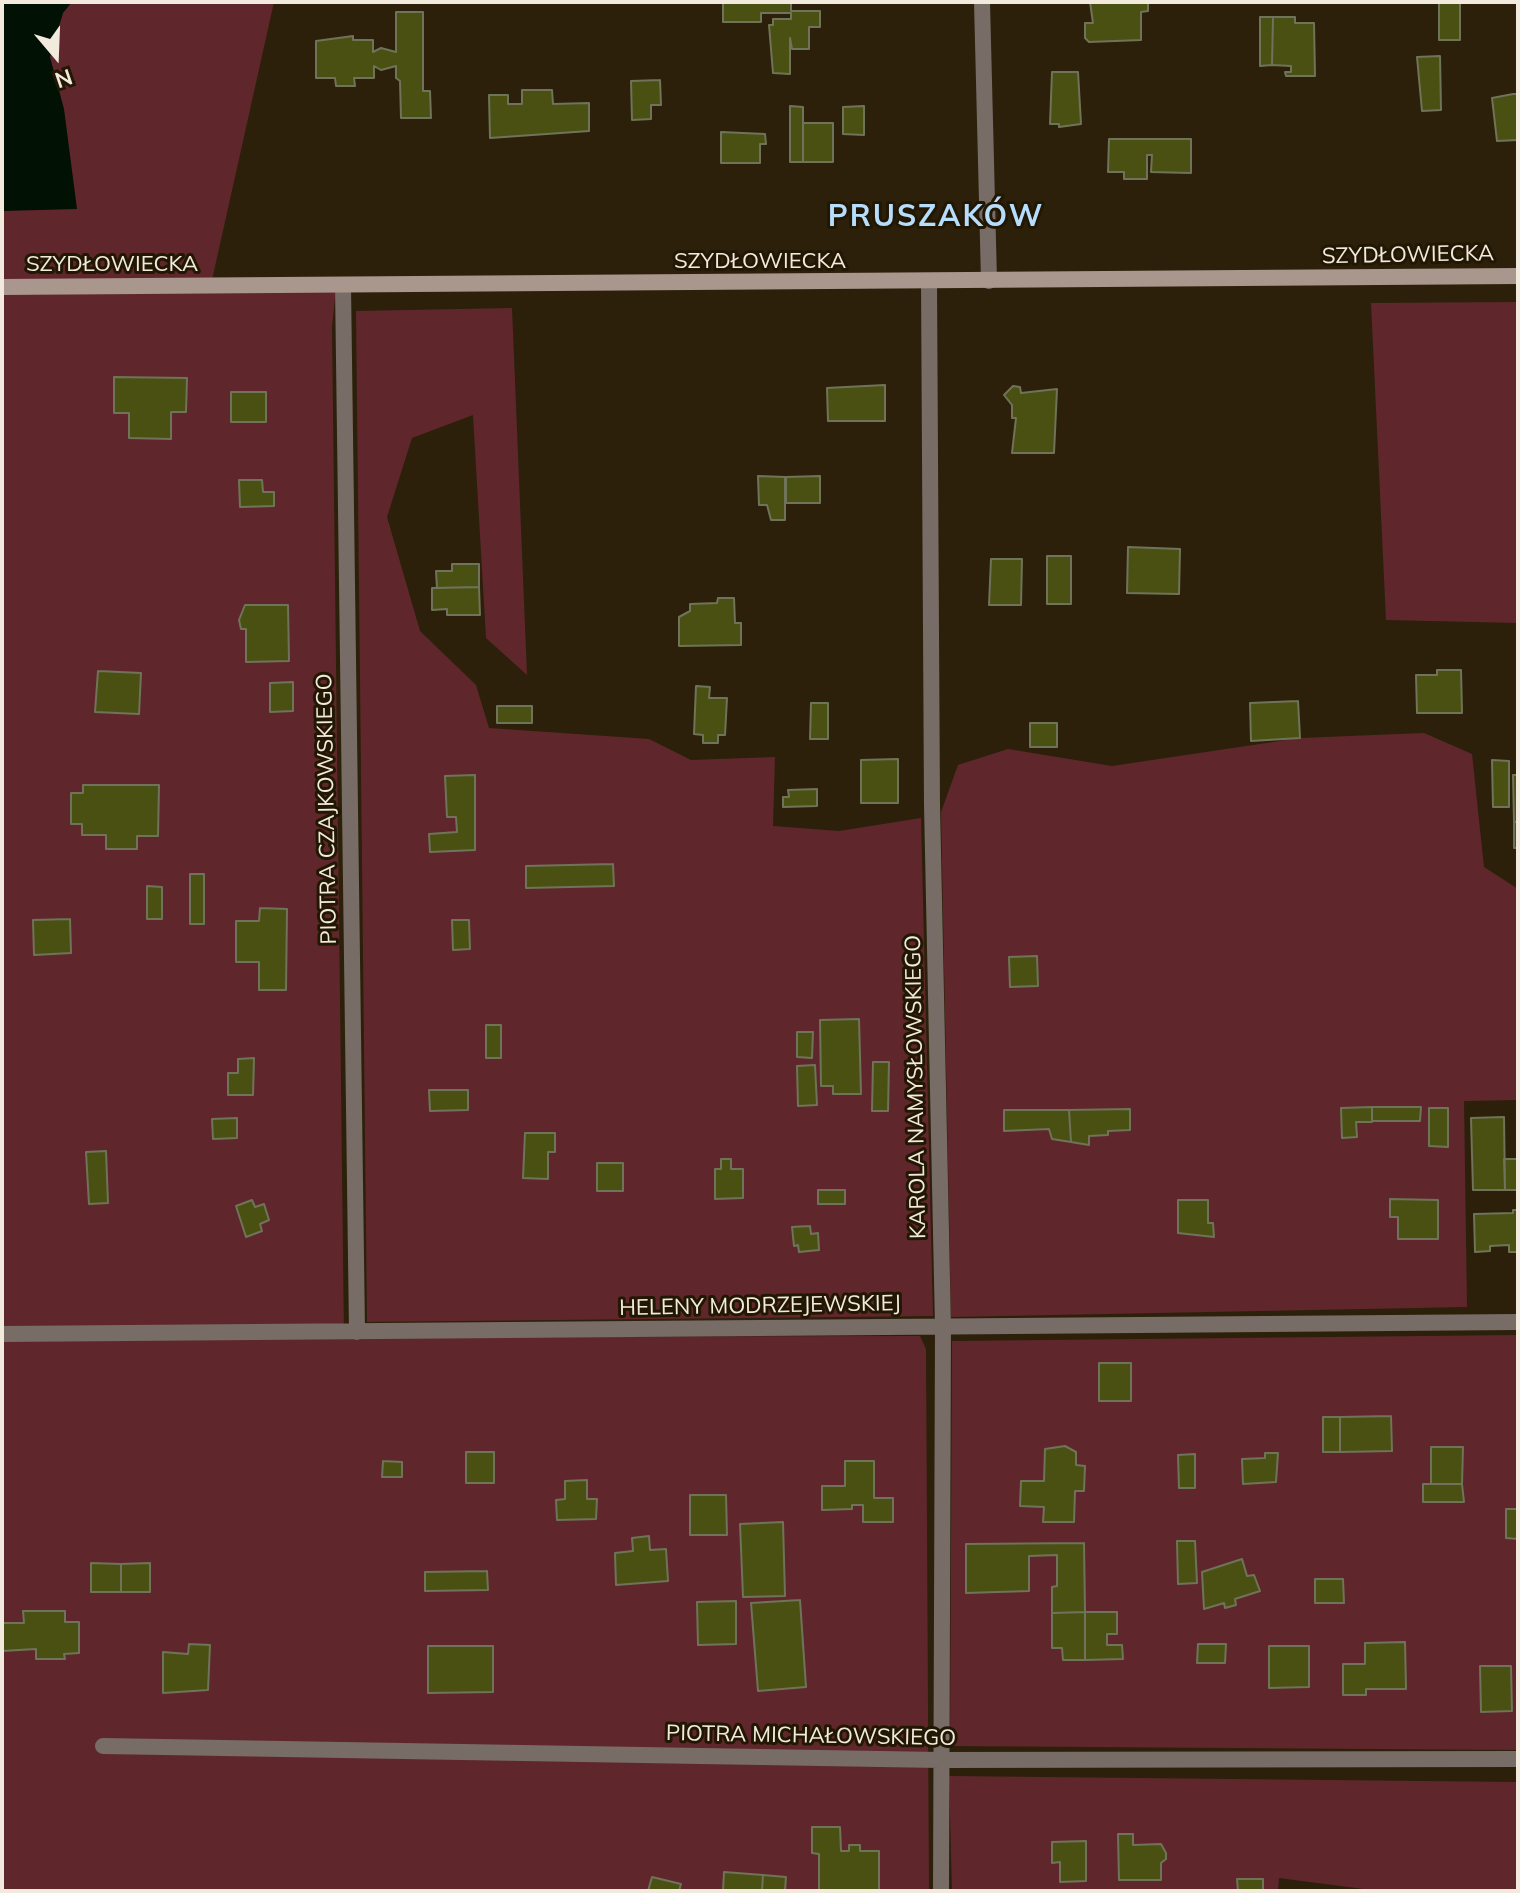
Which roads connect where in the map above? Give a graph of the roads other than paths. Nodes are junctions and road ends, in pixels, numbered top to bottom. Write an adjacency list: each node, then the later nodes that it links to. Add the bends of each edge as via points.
1 (982, 2): 3 (street)
2 (1518, 276): 3 (street, SZYDŁOWIECKA)
3 (989, 281): 4 (street, SZYDŁOWIECKA)
4 (929, 282): 5 (street, SZYDŁOWIECKA); 8 (street, KAROLA NAMYSŁOWSKIEGO, via 932,821)
5 (343, 285): 6 (street, SZYDŁOWIECKA); 9 (street, PIOTRA CZAJKOWSKIEGO)
6 (2, 287)
7 (1518, 1322): 8 (street, HELENY MODRZEJEWSKIEJ)
8 (943, 1327): 9 (street, HELENY MODRZEJEWSKIEJ); 13 (street, KAROLA NAMYSŁOWSKIEGO)
9 (357, 1332): 10 (street, HELENY MODRZEJEWSKIEJ)
10 (2, 1334)
11 (103, 1746): 13 (street, PIOTRA MICHAŁOWSKIEGO)
12 (1518, 1759): 13 (street, PIOTRA MICHAŁOWSKIEGO)
13 (940, 1760): 14 (street, KAROLA NAMYSŁOWSKIEGO)
14 (941, 1891)

